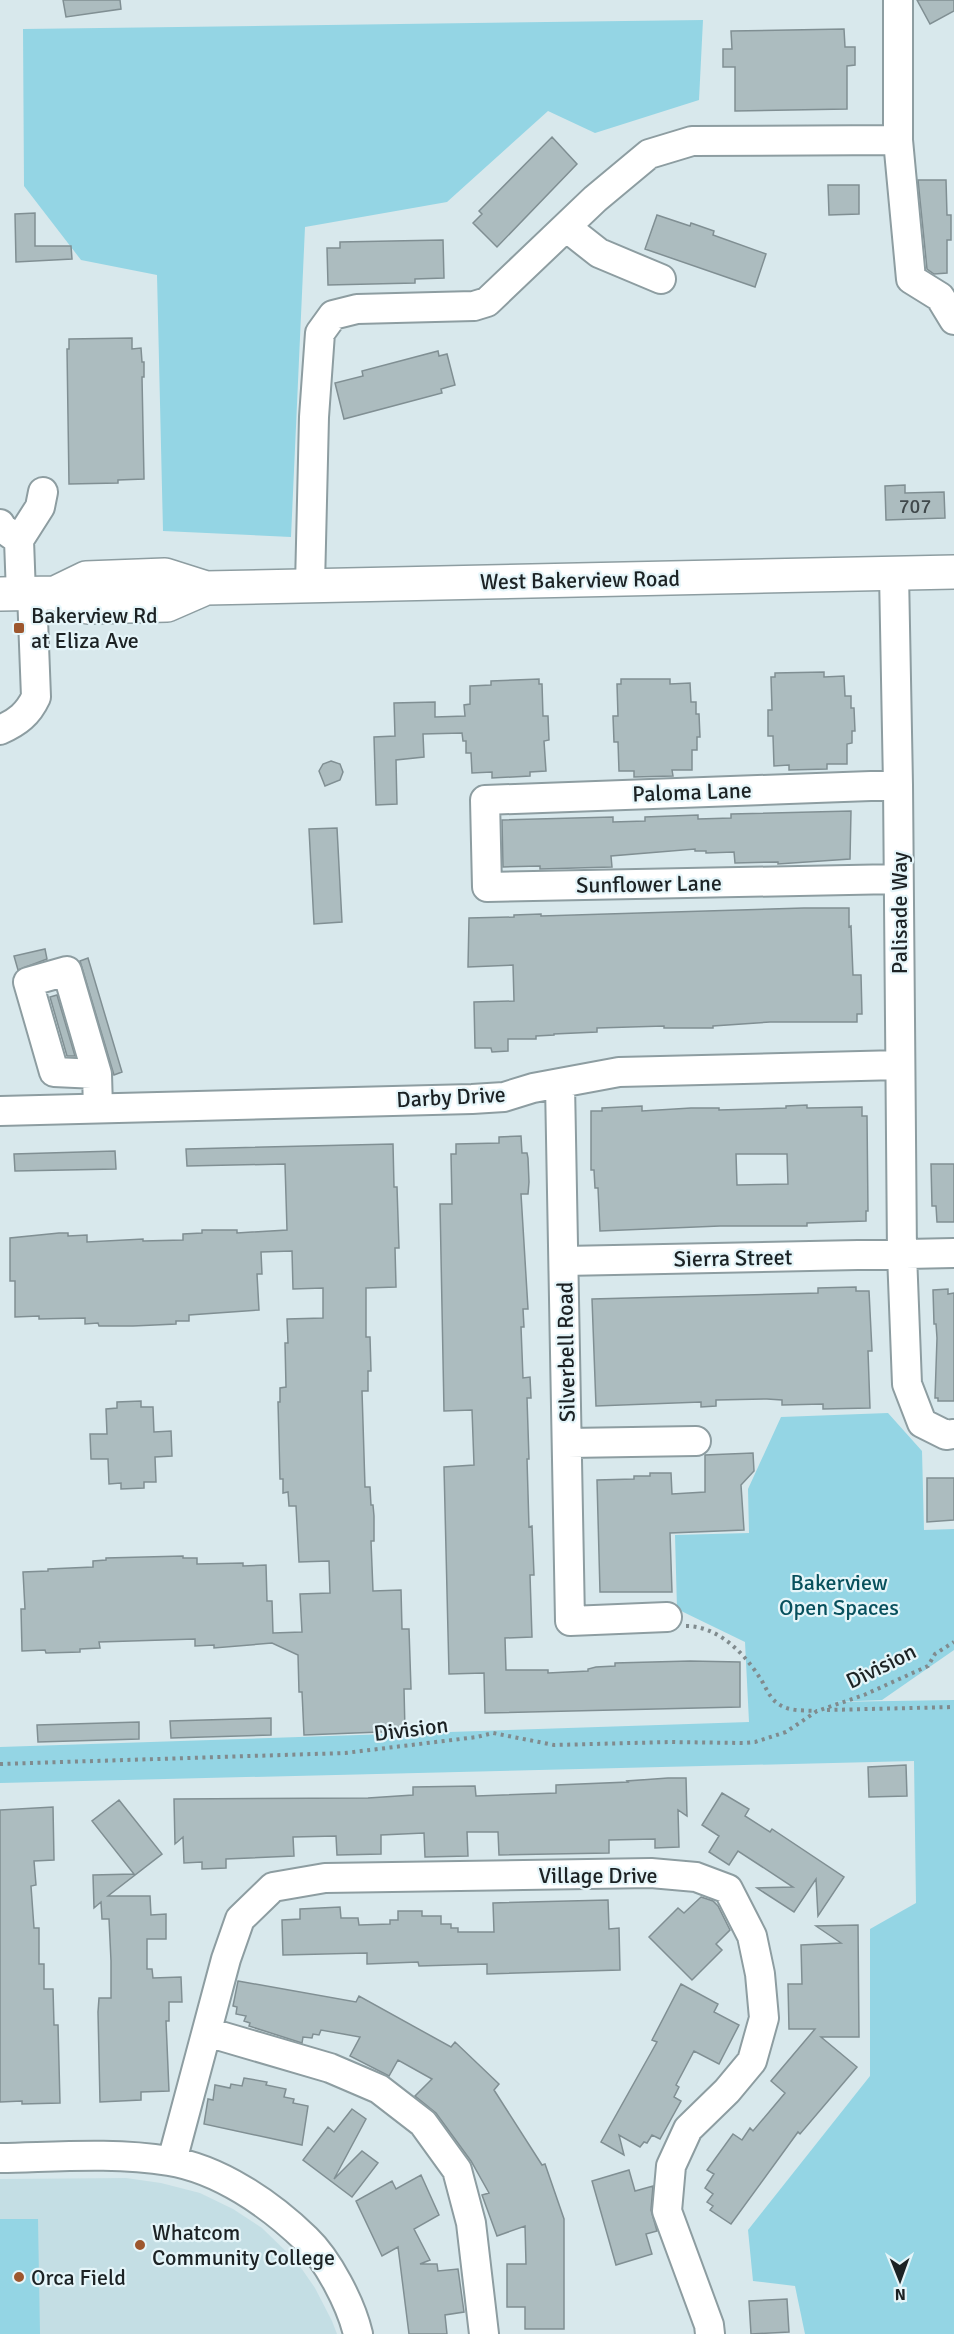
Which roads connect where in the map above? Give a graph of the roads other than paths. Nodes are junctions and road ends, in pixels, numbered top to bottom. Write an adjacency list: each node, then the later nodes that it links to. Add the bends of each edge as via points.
1 (898, 0): 2 (street)
2 (898, 140): 3 (street, via 692,141 649,154); 5 (street, via 911,279 940,297)
3 (566, 227): 4 (street, via 599,253); 10 (street, via 487,302 474,306 357,309 333,315 320,333)
4 (661, 279)
5 (954, 320)
6 (43, 492): 7 (street, via 40,507)
7 (10, 532): 11 (street)
8 (954, 572): 9 (main road, West Bakerview Road)
9 (894, 573): 10 (main road, West Bakerview Road); 13 (street, Palisade Way)
10 (310, 585): 11 (main road, West Bakerview Road, via 206,588 167,605 88,607)
11 (27, 594): 12 (street, via 36,697 29,711)
12 (0, 730)
13 (898, 785): 14 (street, Paloma Lane); 15 (street, Palisade Way)
14 (485, 800): 15 (street, Sunflower Lane, via 487,887)
15 (898, 879): 16 (street, Palisade Way)
16 (900, 1065): 18 (street, Darby Drive, via 619,1072); 22 (street, Palisade Way)
17 (97, 1074): 19 (street)
18 (560, 1084): 19 (street, Darby Drive, via 504,1097 472,1099); 23 (street, Silverbell Road)
19 (98, 1108): 20 (street, Darby Drive)
20 (0, 1111)
21 (954, 1253): 22 (street)
22 (902, 1254): 23 (street, Sierra Street); 24 (street, Palisade Way, via 907,1384 922,1423 946,1435)
23 (564, 1261): 26 (street, Silverbell Road)
24 (954, 1434)
25 (696, 1441): 26 (street)
26 (568, 1443): 27 (street, Silverbell Road, via 570,1621)
27 (668, 1617)
28 (207, 2032): 30 (street, Village Drive); 32 (street, via 330,2068 379,2089 423,2123 457,2170 471,2223); 33 (street, Village Drive, via 240,1919 273,1887 325,1878 651,1873 696,1877 728,1888 752,1936 764,2018 752,2061 688,2129 671,2166 667,2211)
29 (0, 2158): 30 (street, via 125,2155)
30 (172, 2161): 31 (street, via 214,2175 249,2194 308,2240 334,2276)
31 (358, 2334)
32 (484, 2334)
33 (710, 2334)

